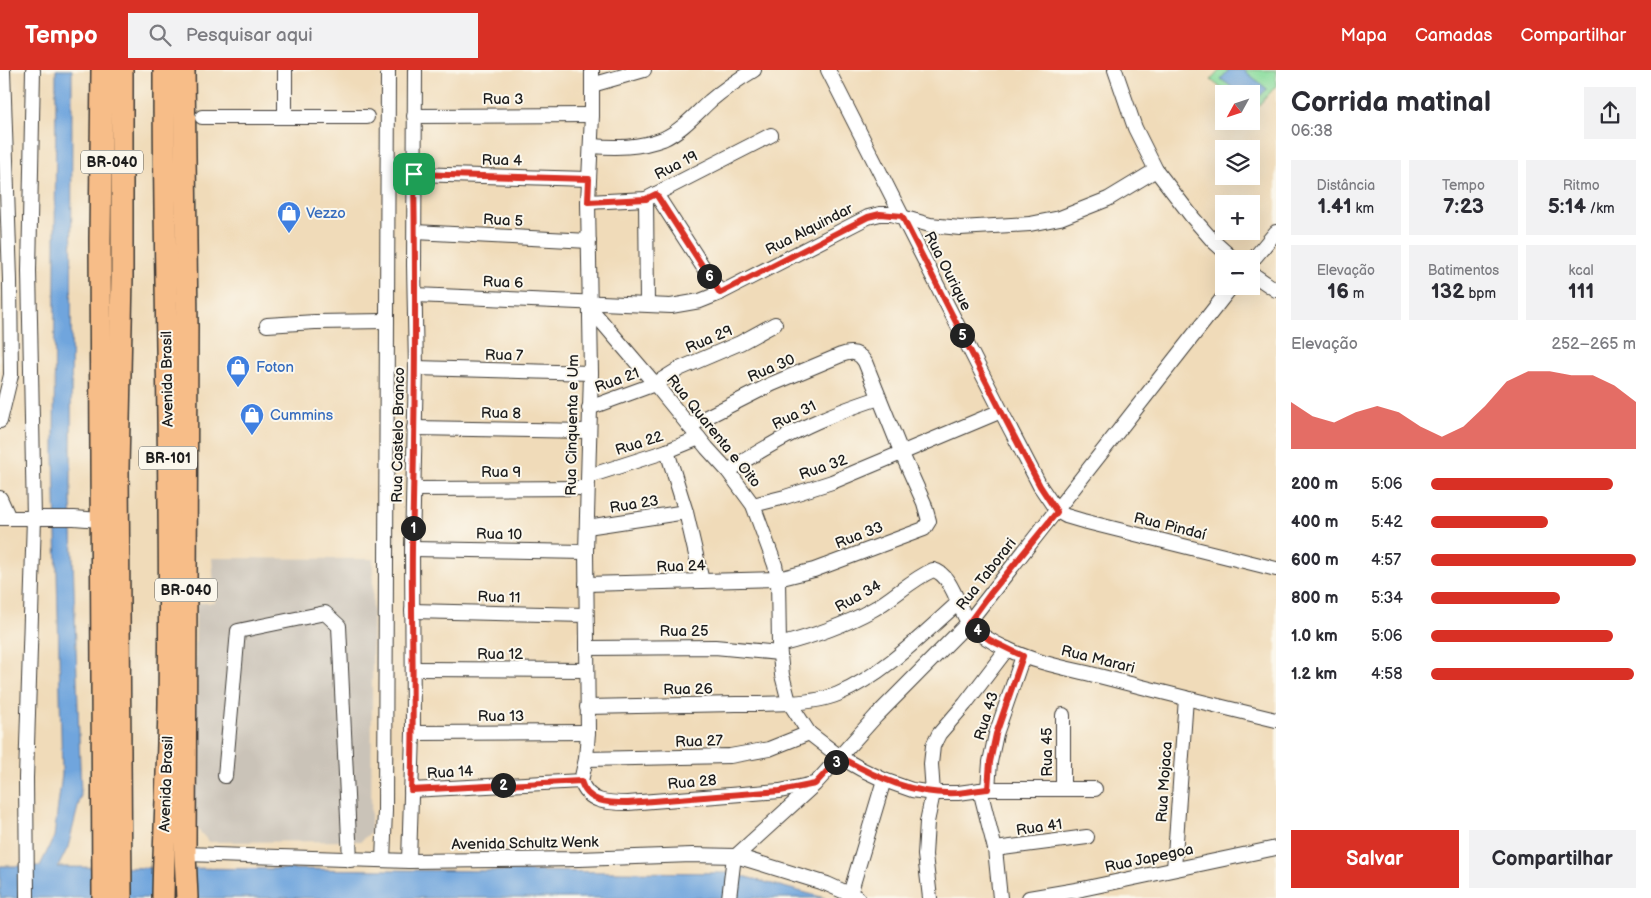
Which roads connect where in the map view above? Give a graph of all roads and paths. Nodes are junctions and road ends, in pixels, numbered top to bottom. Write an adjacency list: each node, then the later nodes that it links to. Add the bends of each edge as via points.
1 (2, 70): 37 (street)
2 (33, 70): 36 (street)
3 (102, 70): 32 (highway)
4 (164, 70): 123 (highway, Avenida Brasil / BR-101, via 169,704)
5 (172, 70): 48 (highway, BR-040, via 176,278)
6 (184, 70): 48 (highway, Avenida Brasil)
7 (285, 70): 20 (street)
8 (388, 70): 45 (street, Rua Castelo Branco)
9 (415, 70): 19 (street, Rua Castelo Branco)
10 (592, 70): 16 (street, Rua Cinquenta e Um)
11 (644, 70): 16 (street)
12 (754, 70): 23 (street, via 736,80 683,126 664,138 619,148)
13 (828, 70): 29 (street, Rua Ourique)
14 (1115, 70): 24 (street, via 1135,128)
15 (122, 76): 32 (highway, BR-040, via 114,125 109,220); 112 (highway, BR-101, via 118,666)
16 (592, 85): 17 (street, Rua Cinquenta e Um)
17 (592, 115): 19 (street, Rua 3); 23 (street, Rua Cinquenta e Um)
18 (202, 116): 20 (street)
19 (414, 116): 25 (street, Rua Castelo Branco)
20 (285, 117): 21 (street)
21 (367, 117)
22 (771, 135): 27 (street, Rua 19)
23 (591, 146): 26 (street, Rua Cinquenta e Um)
24 (1156, 170): 29 (street, Rua Alquindar, via 1108,198 1060,218 1030,224 960,228 930,225); 34 (street)
25 (414, 174): 26 (street, Rua 4); 30 (street, Rua Castelo Branco)
26 (589, 179): 28 (street, Rua Cinquenta e Um)
27 (651, 196): 28 (street, Rua 19); 40 (street); 43 (street)
28 (588, 202): 33 (street, Rua Cinquenta e Um)
29 (902, 216): 40 (street, Rua Alquindar, via 880,214 868,217); 54 (street, Rua Ourique)
30 (415, 232): 33 (street, Rua 5); 41 (street, Rua Castelo Branco)
31 (1276, 232): 35 (street)
32 (100, 239): 71 (highway, BR-040)
33 (589, 241): 44 (street, Rua Cinquenta e Um)
34 (1223, 250)
35 (1260, 251)
36 (29, 271): 37 (street); 70 (street)
37 (5, 278): 55 (street, via 11,375)
38 (1260, 279): 39 (street)
39 (1276, 290)
40 (720, 293): 43 (street, Rua Alquindar, via 700,301 671,306)
41 (415, 295): 44 (street, Rua 6); 49 (street, Rua Castelo Branco)
42 (1225, 295): 68 (street, Rua Taborari)
43 (647, 304): 44 (street, Rua Alquindar)
44 (590, 305): 50 (street, Rua Cinquenta e Um); 51 (street, Rua Quarenta e Oito)
45 (387, 321): 47 (street); 114 (street, Rua Castelo Branco)
46 (775, 324): 51 (street, Rua 29, via 679,369)
47 (267, 325)
48 (187, 327): 115 (highway, Avenida Brasil / BR-040)
49 (416, 368): 50 (street, Rua 7); 57 (street, Rua Castelo Branco)
50 (590, 373): 53 (street, Rua Cinquenta e Um)
51 (655, 384): 53 (street, Rua 21); 56 (street, Rua Quarenta e Oito)
52 (880, 398): 56 (street, Rua 30, via 862,356 850,352 772,384); 61 (street); 62 (street, Rua 31, via 799,430)
53 (589, 408): 58 (street, Rua Cinquenta e Um)
54 (1001, 411): 61 (street, Rua 32); 68 (street, Rua Ourique)
55 (0, 416)
56 (689, 426): 59 (street, Rua Quarenta e Oito)
57 (414, 428): 58 (street, Rua 8); 64 (street, Rua Castelo Branco)
58 (588, 431): 63 (street, Rua Cinquenta e Um)
59 (699, 438): 60 (street, Rua 22); 62 (street, Rua Quarenta e Oito)
60 (667, 451): 63 (street, Rua 22); 67 (street)
61 (902, 454): 66 (street, Rua 32, via 832,482); 77 (street, Rua 33, via 924,503 929,521 924,528 814,570)
62 (728, 472): 66 (street, Rua Quarenta e Oito)
63 (588, 482): 64 (street, Rua 9); 72 (street, Rua Cinquenta e Um)
64 (414, 489): 73 (street, Rua Castelo Branco)
65 (0, 498): 69 (street)
66 (753, 505): 77 (street, Rua Quarenta e Oito)
67 (686, 512): 72 (street, Rua 23); 78 (street)
68 (1057, 512): 75 (street, Rua Pindaí); 83 (street, Rua Taborari)
69 (5, 518): 70 (street)
70 (34, 518): 71 (street); 120 (street, via 26,778)
71 (100, 520): 112 (highway, BR-040)
72 (587, 527): 74 (street, Rua Cinquenta e Um)
73 (412, 549): 74 (street, Rua 10); 81 (street, Rua Castelo Branco)
74 (586, 552): 79 (street, Rua Cinquenta e Um)
75 (1276, 569)
76 (944, 579): 80 (street, Rua Marari); 85 (street, Rua 34, via 933,570 873,610)
77 (778, 580): 78 (street, Rua 24); 85 (street, Rua Quarenta e Oito)
78 (702, 582): 79 (street, Rua 24)
79 (586, 584): 82 (street, Rua Cinquenta e Um)
80 (958, 602): 83 (street, Rua Marari); 91 (street, Rua 26, via 860,684 836,695)
81 (412, 610): 82 (street, Rua 11); 88 (street, Rua Castelo Branco)
82 (585, 616): 84 (street, Rua Cinquenta e Um)
83 (968, 624): 86 (street, Rua Marari); 98 (street, Rua Taborari)
84 (587, 648): 85 (street, Rua 25); 89 (street, Rua Cinquenta e Um)
85 (779, 649): 91 (street, Rua Quarenta e Oito)
86 (1007, 649): 87 (street, Rua Marari); 108 (street, via 939,734 933,746 931,764)
87 (1023, 656): 90 (street, Rua Marari); 105 (street, Rua 43, via 996,734)
88 (414, 670): 89 (street, Rua 12); 95 (street, Rua Castelo Branco)
89 (587, 670): 92 (street, Rua Cinquenta e Um)
90 (1186, 698): 94 (street, Rua Marari); 118 (street, Rua Mojaca)
91 (789, 702): 92 (street, Rua 26); 97 (street, Rua Quarenta e Oito)
92 (587, 706): 96 (street, Rua Cinquenta e Um)
93 (1063, 715): 104 (street, Rua 45)
94 (1276, 720)
95 (413, 732): 96 (street, Rua 13); 107 (street, Rua Castelo Branco)
96 (588, 732): 99 (street, Rua Cinquenta e Um)
97 (809, 733): 98 (street, Rua Quarenta e Oito); 99 (street, Rua 27, via 769,748 730,756)
98 (840, 757): 101 (street, Rua Quarenta e Oito); 103 (street, Rua Taborari)
99 (586, 759): 102 (street, Rua Cinquenta e Um)
100 (225, 776): 113 (street, via 238,631 326,613 339,626)
101 (884, 780): 108 (street, Rua Quarenta e Oito); 119 (street)
102 (581, 781): 103 (street, Rua 28, via 586,793 608,803 780,791); 107 (street, Rua 14)
103 (815, 784): 117 (street, Rua Taborari)
104 (1063, 788): 105 (street, Rua Quarenta e Oito); 106 (street, Rua Quarenta e Oito)
105 (984, 789): 108 (street, Rua Quarenta e Oito); 111 (street, Rua 43)
106 (1095, 789)
107 (411, 790): 116 (street, Rua Castelo Branco)
108 (933, 793): 126 (street, via 925,855)
109 (1087, 837): 111 (street, Rua 41)
110 (1276, 848): 118 (street, Rua Japegoa)
111 (994, 849): 127 (street, Rua 43)
112 (112, 853): 121 (highway, BR-040); 122 (highway, BR-101)
113 (350, 860): 114 (street, Avenida Schultz Wenk); 115 (street, Avenida Schultz Wenk)
114 (382, 860): 116 (street, Avenida Schultz Wenk)
115 (185, 861): 124 (highway, Avenida Brasil / BR-040)
116 (409, 861): 117 (street, Avenida Schultz Wenk, via 692,856)
117 (734, 861): 119 (street, Avenida Schultz Wenk, via 827,884); 125 (street)
118 (1174, 869): 128 (street, Rua Japegoa)
119 (854, 896)
120 (27, 898)
121 (103, 898)
122 (121, 898)
123 (163, 898)
124 (187, 898)
125 (729, 898)
126 (930, 898)
127 (1000, 898)
128 (1029, 898)

